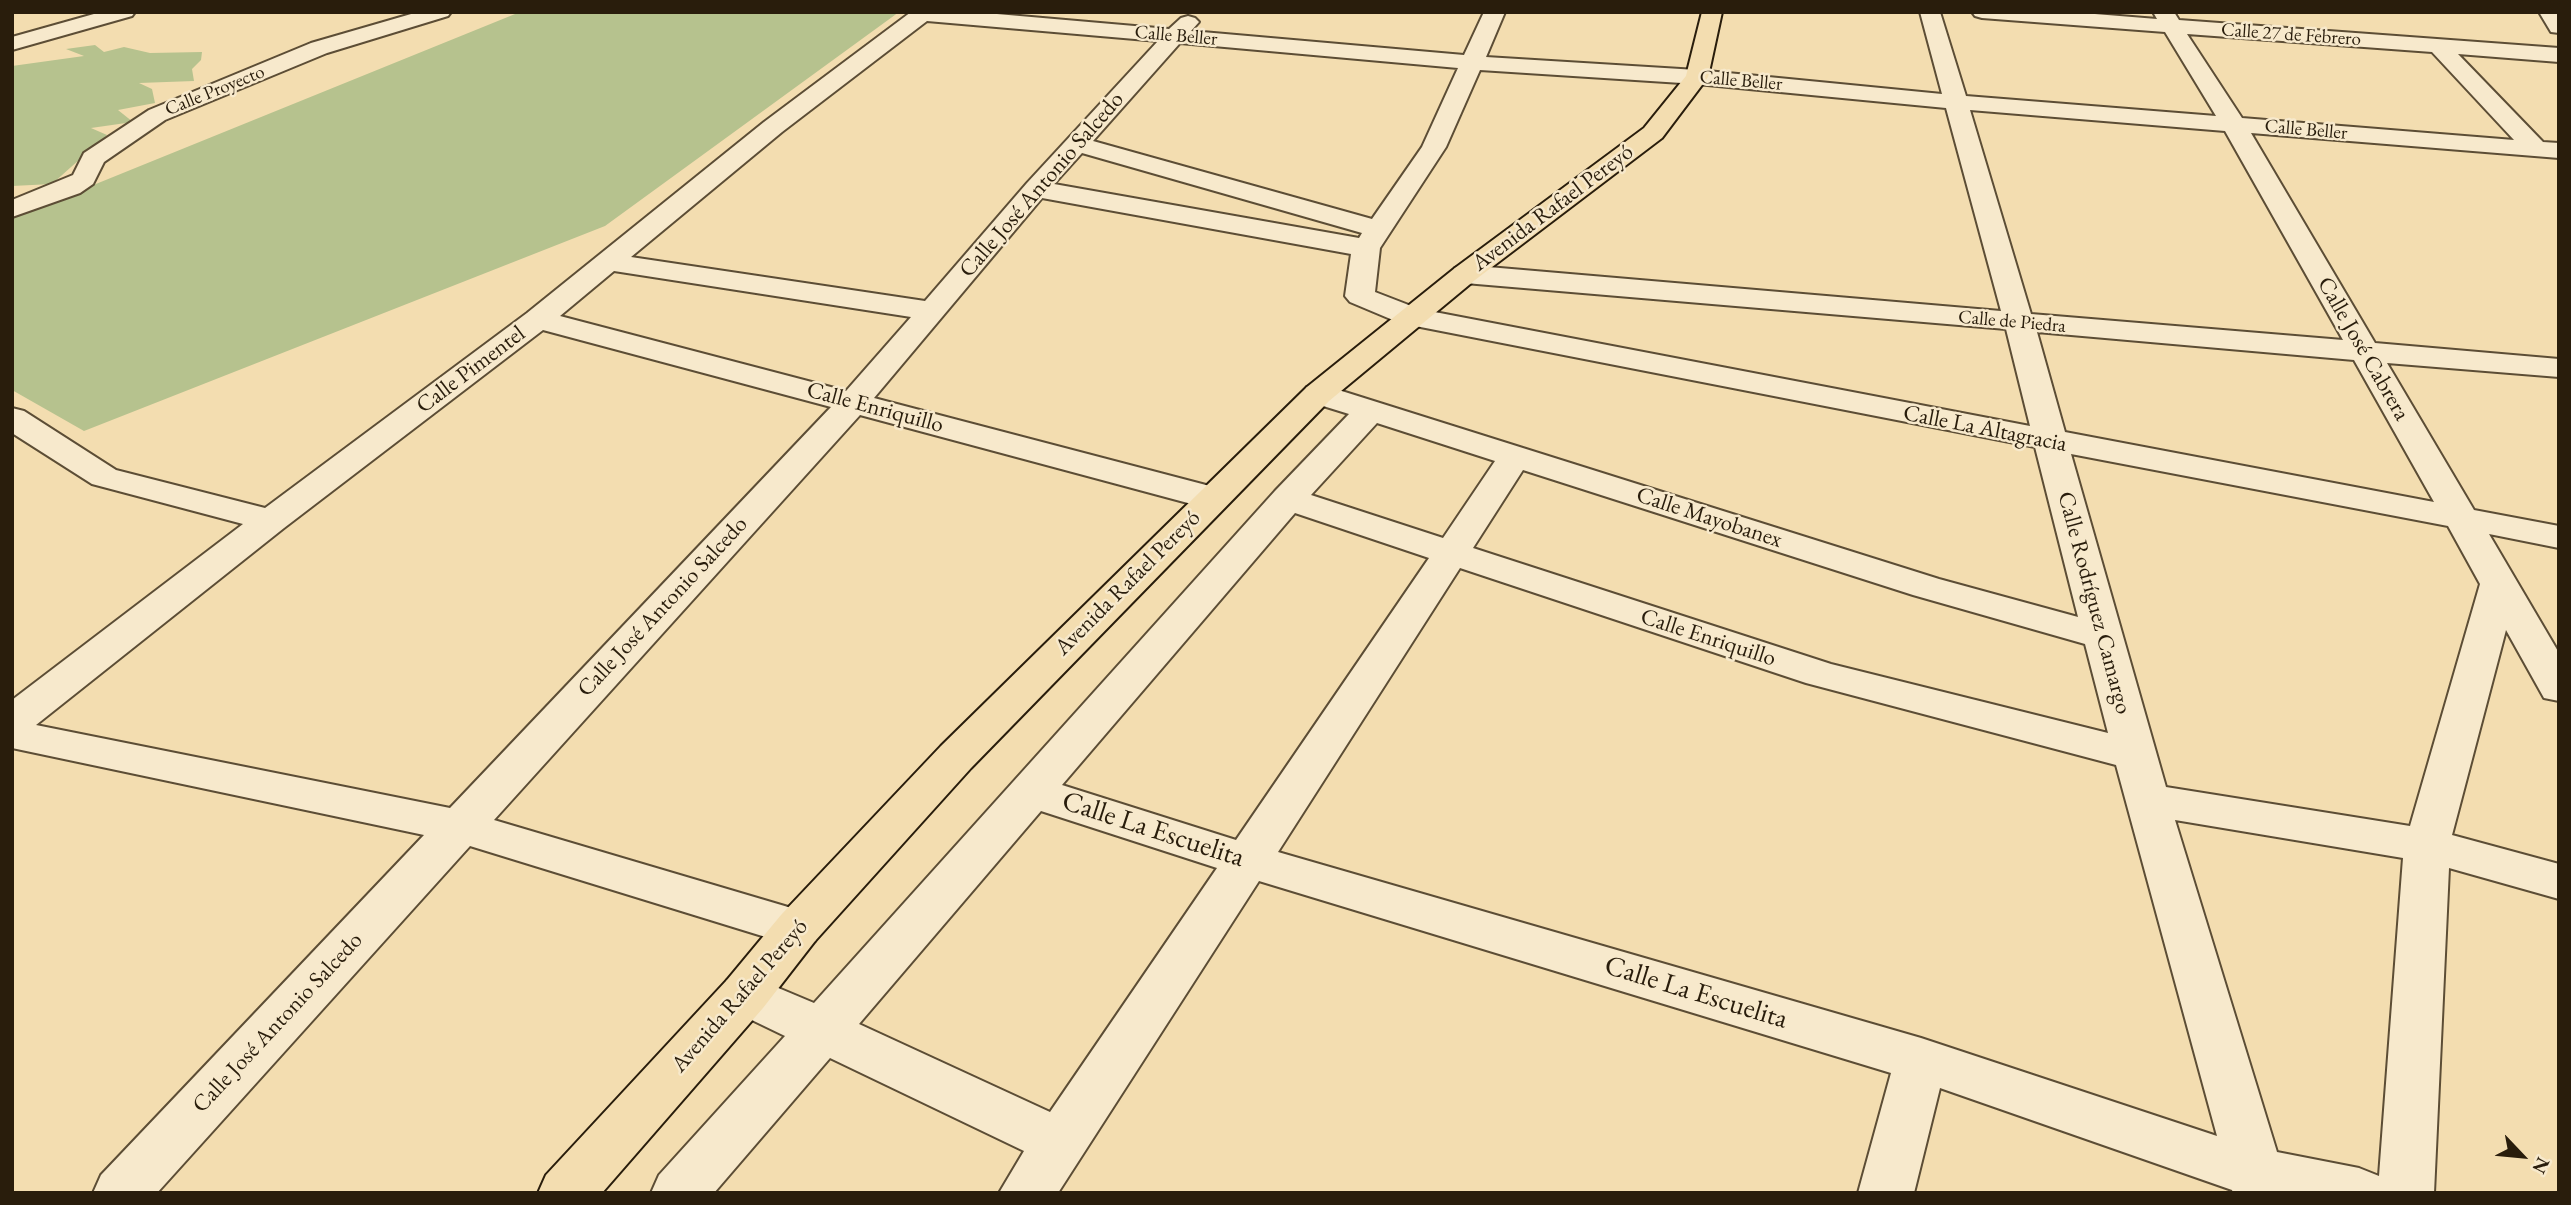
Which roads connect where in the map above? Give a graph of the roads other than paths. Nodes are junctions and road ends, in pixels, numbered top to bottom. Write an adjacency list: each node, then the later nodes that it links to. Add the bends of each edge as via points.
1 (125, 12): 12 (street)
2 (441, 12): 22 (street, Calle Proyecto, via 319,48 157,115 93,158 83,179 71,187)
3 (1495, 12): 15 (street)
4 (1712, 12): 16 (main road, Avenida Rafael Pereyó)
5 (1930, 12): 17 (street, Calle Rodríguez Camargo)
6 (1982, 12): 9 (street, Calle 27 de Febrero)
7 (2549, 12): 11 (street)
8 (924, 13): 10 (street, Calle Beller); 24 (street, Calle Pimentel, via 773,127)
9 (2167, 19): 13 (street, Calle 27 de Febrero); 18 (street, Calle José Cabrera)
10 (1186, 24): 15 (street, Calle Beller); 19 (street, Calle José Antonio Salcedo)
11 (2559, 27)
12 (12, 44)
13 (2438, 46): 14 (street, Calle 27 de Febrero); 20 (street)
14 (2559, 55)
15 (1474, 63): 16 (street, Calle Beller); 23 (street, via 1434,147)
16 (1697, 77): 17 (street, Calle Beller); 25 (main road, Avenida Rafael Pereyó, via 1653,133)
17 (1956, 102): 18 (street, Calle Beller); 29 (street, Calle Rodríguez Camargo)
18 (2234, 125): 20 (street, Calle Beller); 30 (street, Calle José Cabrera)
19 (1076, 144): 21 (street, Calle José Antonio Salcedo); 23 (street)
20 (2547, 150)
21 (1036, 189): 23 (street); 26 (street, Calle José Antonio Salcedo)
22 (12, 209)
23 (1374, 239): 27 (street, Calle La Altagracia, via 1360,296)
24 (609, 262): 26 (street); 28 (street, Calle Pimentel)
25 (1465, 274): 27 (main road, Avenida Rafael Pereyó); 29 (street, Calle de Piedra)
26 (933, 311): 33 (street, Calle José Antonio Salcedo)
27 (1411, 317): 32 (main road, Avenida Rafael Pereyó); 36 (street, Calle La Altagracia)
28 (538, 319): 33 (street, Calle Enriquillo); 40 (street, Calle Pimentel)
29 (2019, 323): 30 (street, Calle de Piedra); 36 (street, Calle Rodríguez Camargo)
30 (2365, 352): 31 (street, Calle de Piedra); 41 (street, Calle José Cabrera)
31 (2559, 368)
32 (1318, 394): 34 (street, Calle Mayobanex); 38 (main road, Avenida Rafael Pereyó)
33 (853, 402): 38 (street, Calle Enriquillo); 52 (street, Calle José Antonio Salcedo)
34 (1371, 410): 37 (street, Calle Mayobanex); 39 (street)
35 (12, 418): 40 (street, via 104,477)
36 (2052, 442): 41 (street, Calle La Altagracia); 45 (street, Calle Rodríguez Camargo)
37 (1516, 455): 43 (street); 45 (street, Calle Mayobanex, via 1926,587)
38 (1212, 498): 56 (main road, Avenida Rafael Pereyó, via 956,757)
39 (1288, 499): 43 (street, Calle Enriquillo); 50 (street)
40 (271, 520): 47 (street, Calle Pimentel)
41 (2461, 520): 42 (street, Calle La Altagracia); 44 (street, Calle José Cabrera)
42 (2559, 537)
43 (1449, 553): 49 (street, Calle Enriquillo, via 1819,674); 54 (street)
44 (2498, 586): 46 (street, Calle José Cabrera); 53 (street)
45 (2103, 636): 49 (street, Calle Rodríguez Camargo)
46 (2559, 688)
47 (12, 722)
48 (12, 730): 52 (street, via 23,737)
49 (2135, 755): 51 (street, Calle Rodríguez Camargo)
50 (1032, 792): 54 (street, Calle La Escuelita); 58 (street)
51 (2147, 800): 53 (street); 61 (street, Calle Rodríguez Camargo)
52 (459, 826): 56 (street); 62 (street, Calle José Antonio Salcedo)
53 (2427, 845): 55 (street); 67 (street)
54 (1247, 860): 59 (street, Calle La Escuelita); 60 (street)
55 (2559, 882)
56 (798, 928): 57 (main road, Avenida Rafael Pereyó)
57 (745, 994): 58 (street); 63 (main road, Avenida Rafael Pereyó)
58 (823, 1031): 60 (street); 64 (street)
59 (1922, 1060): 61 (street, Calle La Escuelita); 65 (street)
60 (1040, 1179)
61 (2258, 1183): 66 (street, Calle La Escuelita)
62 (121, 1193)
63 (566, 1193)
64 (679, 1193)
65 (1886, 1193)
66 (2360, 1193)
67 (2406, 1193)

